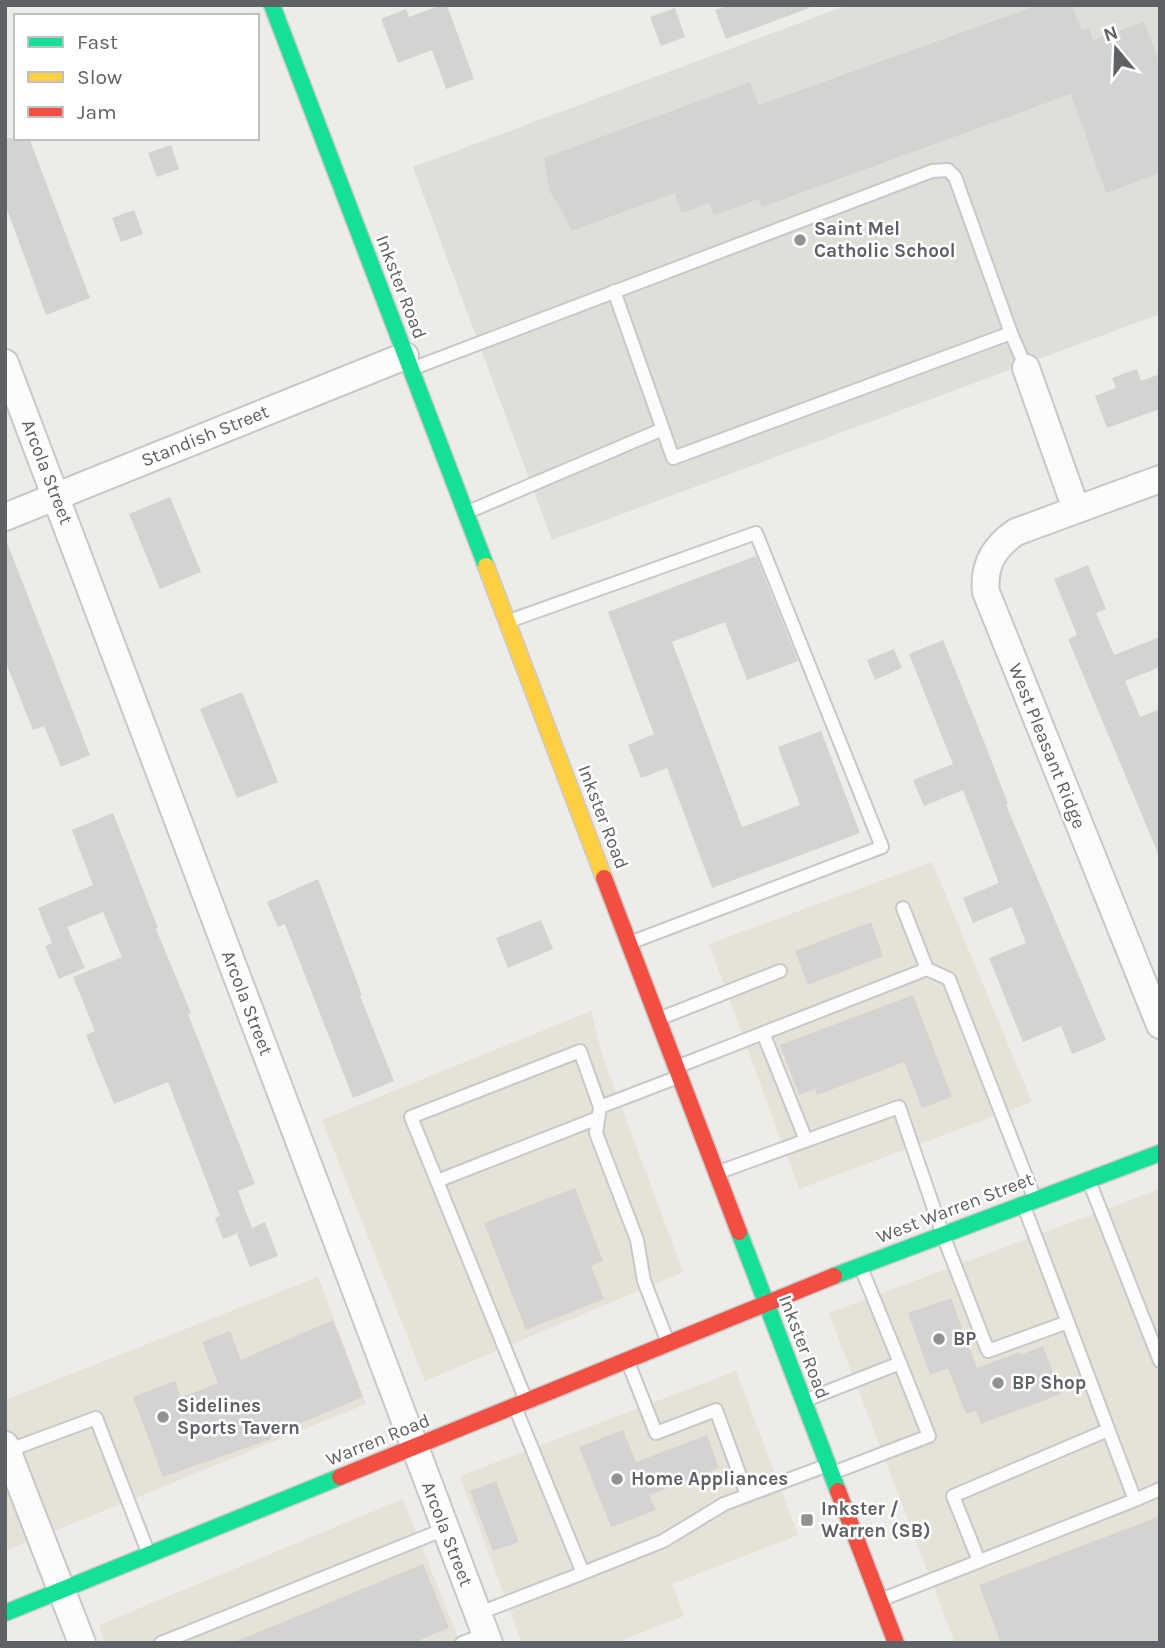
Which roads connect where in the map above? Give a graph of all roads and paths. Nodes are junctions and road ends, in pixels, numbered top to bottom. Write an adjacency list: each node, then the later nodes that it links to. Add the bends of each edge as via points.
1 (272, 5): 5 (main road, Inkster Road)
2 (614, 291): 3 (lane, via 932,171 948,170 955,177); 5 (lane); 7 (lane)
3 (1011, 333): 6 (lane); 7 (lane, via 673,458)
4 (5, 363): 9 (street, Arcola Street)
5 (408, 363): 9 (street, Standish Street); 11 (main road, Inkster Road)
6 (1026, 368): 10 (street)
7 (663, 429): 11 (lane)
8 (1160, 479): 10 (street, West Pleasant Ridge)
9 (56, 496): 12 (street, Standish Street); 41 (street, Arcola Street)
10 (1076, 509): 19 (street, West Pleasant Ridge, via 1003,541 988,565 986,592)
11 (465, 513): 13 (main road, Inkster Road)
12 (5, 517)
13 (506, 622): 15 (main road, Inkster Road); 15 (lane, via 756,533 882,847)
14 (903, 908): 16 (lane)
15 (628, 943): 18 (main road, Inkster Road)
16 (927, 969): 20 (lane); 28 (lane, via 949,979)
17 (780, 971): 18 (lane)
18 (657, 1019): 21 (main road, Inkster Road)
19 (1160, 1025)
20 (763, 1033): 21 (lane); 23 (lane)
21 (677, 1072): 22 (lane); 25 (main road, Inkster Road)
22 (599, 1112): 26 (lane); 26 (lane, via 580,1051 411,1117); 33 (lane, via 596,1133 638,1240 644,1281)
23 (806, 1140): 25 (lane); 29 (lane, via 899,1107)
24 (1160, 1153): 27 (main road, West Warren Street)
25 (716, 1173): 31 (main road, Inkster Road)
26 (437, 1181): 38 (lane)
27 (1089, 1181): 28 (main road, West Warren Street); 35 (lane)
28 (1029, 1203): 29 (main road, West Warren Street); 32 (lane)
29 (943, 1235): 30 (main road, West Warren Street); 32 (lane, via 988,1351)
30 (860, 1266): 31 (main road, West Warren Street); 36 (lane)
31 (766, 1305): 33 (main road, Warren Road); 37 (main road, Inkster Road)
32 (1068, 1322): 39 (lane)
33 (669, 1344): 34 (main road, Warren Road)
34 (627, 1361): 38 (main road, Warren Road); 44 (lane, via 656,1433 716,1410)
35 (1160, 1361)
36 (900, 1363): 37 (lane); 42 (lane, via 929,1436)
37 (803, 1401): 42 (main road, Inkster Road)
38 (521, 1404): 41 (main road, Warren Road); 49 (lane)
39 (1108, 1430): 45 (lane); 48 (lane, via 953,1496)
40 (6, 1448): 47 (lane, via 96,1419); 50 (street)
41 (414, 1448): 46 (street, Arcola Street); 47 (main road, Warren Road)
42 (829, 1470): 44 (lane); 51 (main road, Inkster Road)
43 (1160, 1489): 45 (lane)
44 (747, 1495): 49 (lane, via 663,1541)
45 (1135, 1500): 48 (lane)
46 (445, 1530): 53 (street, Arcola Street); 55 (lane)
47 (149, 1555): 50 (main road, Warren Road)
48 (979, 1561): 51 (lane)
49 (583, 1573): 53 (lane)
50 (60, 1590): 52 (main road, Warren Road); 54 (street)
51 (879, 1600): 56 (main road, Inkster Road)
52 (5, 1613)
53 (478, 1633)
54 (82, 1643)
55 (161, 1643)
56 (896, 1643)

